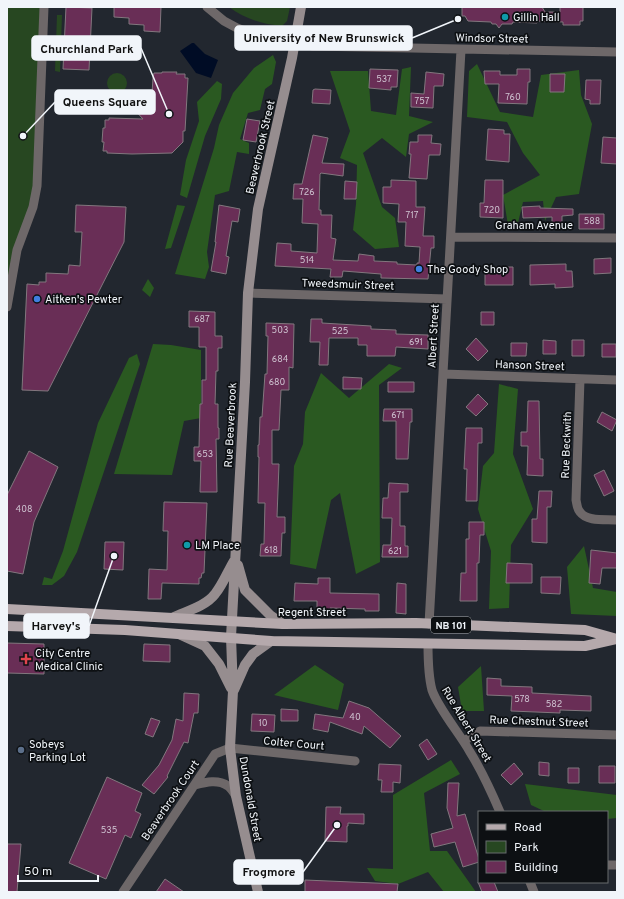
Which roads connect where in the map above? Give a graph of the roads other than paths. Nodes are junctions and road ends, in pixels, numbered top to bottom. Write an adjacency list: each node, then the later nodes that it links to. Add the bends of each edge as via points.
1 (44, 7): 9 (street, via 37,186 33,206 17,250)
2 (207, 7): 4 (street, Windsor Street, via 224,21 250,34)
3 (302, 7): 4 (street, Beaverbrook Street)
4 (295, 43): 5 (street, Windsor Street, via 313,46); 10 (street, Beaverbrook Street, via 258,209)
5 (461, 50): 6 (street, Windsor Street); 7 (street, Albert Street)
6 (617, 52)
7 (451, 237): 8 (street, Graham Avenue); 11 (street, Albert Street)
8 (617, 238)
9 (8, 291): 12 (street)
10 (248, 293): 11 (street, Tweedsmuir Street); 17 (street, Rue Beaverbrook)
11 (447, 299): 13 (street, Albert Street)
12 (7, 306)
13 (443, 374): 14 (street, Hanson Street); 22 (street, Albert Street)
14 (580, 379): 15 (street, Hanson Street); 16 (street, Rue Beckwith, via 576,500 579,511 584,516)
15 (617, 380)
16 (617, 520)
17 (236, 559): 19 (street, via 212,598); 20 (street); 21 (street, via 245,590 270,615)
18 (7, 609): 19 (main road, Regent Street / NB 101)
19 (174, 617): 20 (main road, Regent Street / NB 101)
20 (232, 621): 21 (main road, Regent Street / NB 101); 25 (street)
21 (284, 624): 22 (main road, Regent Street / NB 101)
22 (429, 624): 26 (main road, Regent Street / NB 101, via 585,630)
23 (7, 626): 24 (main road, Regent Street / NB 101)
24 (177, 633): 25 (main road, Regent Street / NB 101); 29 (street, via 205,646 219,664)
25 (231, 637): 27 (main road, Regent Street / NB 101); 29 (street, Dundonald Street)
26 (617, 639): 28 (main road, Regent Street / NB 101, via 585,646)
27 (271, 641): 28 (main road, Regent Street / NB 101); 29 (street, via 253,654)
28 (428, 644): 31 (street, Rue Albert Street, via 432,691)
29 (233, 691): 32 (street, Dundonald Street)
30 (617, 735): 31 (street, Rue Chestnut Street, via 480,731)
31 (464, 741): 36 (street, Rue Albert Street)
32 (230, 748): 33 (street, Colter Court); 34 (street, Beaverbrook Court, via 215,754); 35 (street, Dundonald Street)
33 (355, 761)
34 (195, 785): 35 (street, via 215,782 227,786); 37 (street, Beaverbrook Court)
35 (236, 796): 38 (street, Dundonald Street)
36 (500, 811)
37 (123, 892)
38 (258, 892)

